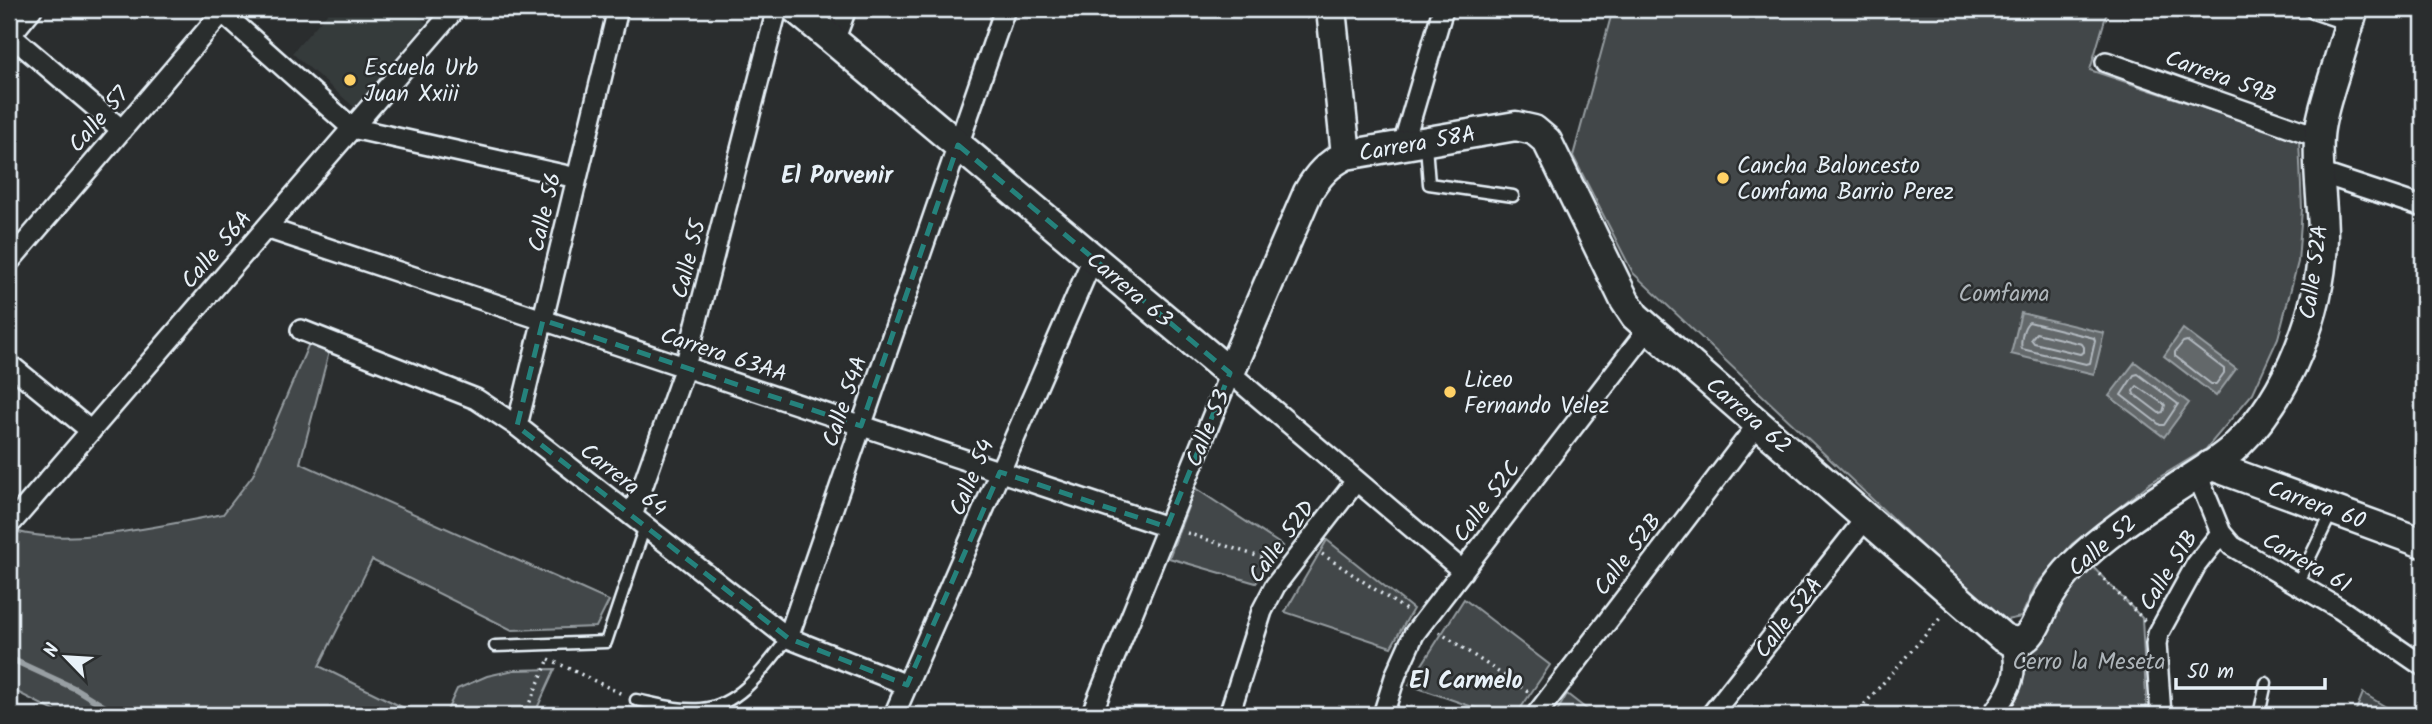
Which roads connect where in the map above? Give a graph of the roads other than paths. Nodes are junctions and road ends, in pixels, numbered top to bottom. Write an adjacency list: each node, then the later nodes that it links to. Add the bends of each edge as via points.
1 (33, 9): 13 (street)
2 (455, 9): 16 (street, Calle 56A)
3 (618, 9): 24 (street, Calle 56)
4 (776, 9): 34 (street, Calle 55)
5 (796, 9): 14 (street, Carrera 63)
6 (846, 9): 14 (street)
7 (1005, 9): 21 (street, Calle 54A)
8 (1443, 9): 20 (street)
9 (2315, 9): 11 (street)
10 (224, 11): 16 (street); 17 (street, Calle 57)
11 (2352, 15): 18 (street, Calle 52A)
12 (1331, 17): 22 (street, Carrera 58A)
13 (9, 35): 17 (street)
14 (834, 41): 21 (street, Carrera 63)
15 (2106, 62): 18 (street, Carrera 59B)
16 (352, 128): 24 (street); 27 (street, Calle 56A)
17 (122, 130): 29 (street, Calle 57)
18 (2319, 137): 23 (street, Calle 52A)
19 (1547, 141): 20 (street, Carrera 58A, via 1534,130 1516,125); 31 (street, Carrera 62, via 1625,301)
20 (1414, 143): 22 (street, Carrera 58A); 25 (lane, via 1429,184)
21 (958, 145): 28 (street, Carrera 63); 38 (street, Calle 54A)
22 (1346, 155): 35 (street, Calle 53, via 1317,177 1308,192)
23 (2320, 173): 26 (street); 40 (street, Calle 52A, via 2323,240 2310,315 2298,351 2260,420)
24 (577, 178): 30 (street, Calle 56)
25 (1513, 196)
26 (2423, 207)
27 (266, 228): 30 (street, Carrera 63AA); 39 (street, Calle 56A)
28 (1093, 258): 35 (street, Carrera 63); 41 (street, Calle 54)
29 (9, 261)
30 (543, 320): 34 (street, Carrera 63AA); 37 (street, Calle 56)
31 (1649, 328): 36 (street, Carrera 62); 50 (street, Calle 52C)
32 (300, 330): 37 (street, Carrera 64, via 476,399)
33 (9, 364): 39 (street)
34 (685, 367): 38 (street, Carrera 63AA); 46 (street, Calle 55)
35 (1230, 373): 42 (street, Carrera 63); 47 (street, Calle 53)
36 (1758, 424): 44 (street, Carrera 62); 63 (street, Calle 52B)
37 (517, 426): 46 (street, Carrera 64)
38 (861, 426): 41 (street, Carrera 63AA); 52 (street, Calle 54A)
39 (91, 431): 45 (street, Calle 56A)
40 (2204, 470): 43 (street, Carrera 60); 48 (street, Carrera 61); 53 (street, Calle 52, via 2083,558 2062,578 2029,636)
41 (1000, 472): 47 (street, Carrera 63AA); 57 (street, Calle 54)
42 (1356, 481): 50 (street, Carrera 63); 61 (street, Calle 52D, via 1275,586 1262,611)
43 (2333, 510): 49 (street, Carrera 60); 51 (lane)
44 (1866, 518): 53 (street, Carrera 62); 64 (street, Calle 52A)
45 (11, 519)
46 (638, 521): 52 (street, Carrera 64); 54 (lane, Calle 55, via 606,642)
47 (1167, 527): 60 (street, Calle 53)
48 (2221, 533): 51 (street, Carrera 61, via 2245,555); 66 (street, Calle 51B, via 2196,565 2158,634)
49 (2423, 543)
50 (1462, 571): 62 (street, Calle 52C, via 1414,635)
51 (2297, 584): 55 (street, Carrera 61)
52 (788, 638): 57 (street, Carrera 64); 58 (lane, Calle 54A, via 759,675 723,704 700,710)
53 (2011, 642): 65 (street, via 2014,678)
54 (495, 646)
55 (2423, 666)
56 (2266, 683): 67 (lane)
57 (907, 685): 59 (street, Calle 54)
58 (636, 700)
59 (894, 715)
60 (1091, 715)
61 (1229, 715)
62 (1382, 715)
63 (1536, 715)
64 (1711, 715)
65 (1992, 715)
66 (2161, 715)
67 (2259, 715)

